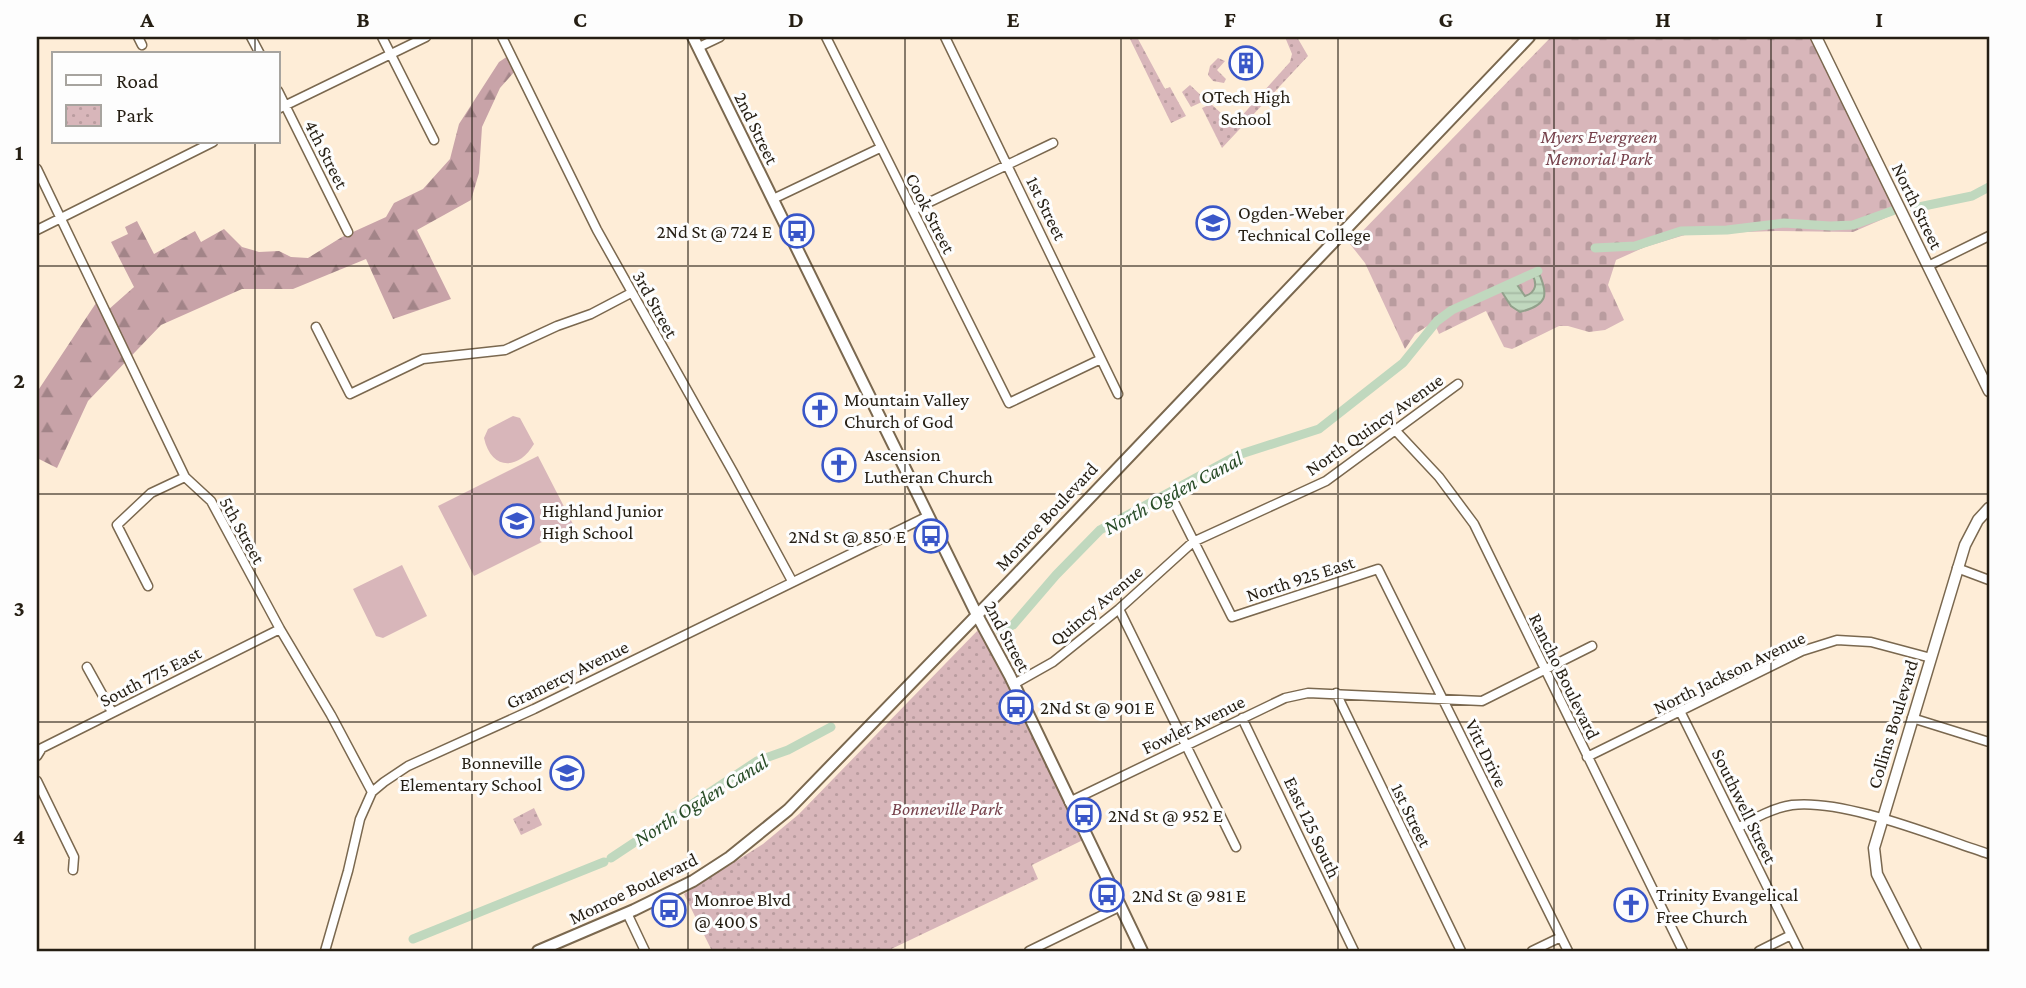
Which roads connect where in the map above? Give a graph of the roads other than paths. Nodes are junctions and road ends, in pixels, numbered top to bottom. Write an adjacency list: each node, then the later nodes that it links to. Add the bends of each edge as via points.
1 (382, 37): 10 (street)
2 (426, 37): 10 (street)
3 (502, 37): 25 (street, 3rd Street)
4 (720, 37): 9 (street)
5 (826, 37): 15 (street, Cook Street)
6 (945, 37): 16 (street, 1st Street)
7 (1529, 37): 43 (main road, Monroe Boulevard)
8 (1816, 37): 24 (street, North Street)
9 (696, 42): 18 (main road, 2nd Street)
10 (390, 54): 11 (street); 12 (street)
11 (282, 107): 22 (street, 4th Street)
12 (434, 140)
13 (1053, 143): 16 (street)
14 (209, 144): 20 (street)
15 (880, 148): 18 (street); 19 (street, Cook Street)
16 (1009, 166): 19 (street); 27 (street, 1st Street)
17 (37, 169): 20 (street, 5th Street)
18 (773, 199): 35 (main road, 2nd Street)
19 (913, 211): 27 (street, Cook Street, via 1009,403)
20 (61, 217): 21 (street); 32 (street, 5th Street)
21 (37, 230)
22 (348, 232)
23 (1989, 236): 24 (street)
24 (1928, 266): 29 (street, North Street)
25 (631, 293): 26 (street, via 505,350 423,359 350,394); 40 (street, 3rd Street)
26 (317, 327)
27 (1101, 359): 30 (street, 1st Street)
28 (1458, 384): 31 (street, North Quincy Avenue)
29 (1989, 391)
30 (1118, 394)
31 (1396, 431): 36 (street, North Quincy Avenue, via 1326,481); 48 (street, Rancho Boulevard, via 1440,477 1474,524)
32 (185, 477): 41 (street, via 151,493 117,526); 44 (street, 5th Street, via 211,501)
33 (1174, 502): 36 (street)
34 (1989, 508): 37 (street, Collins Boulevard, via 1978,520)
35 (928, 516): 40 (street, Gramercy Avenue); 43 (main road, 2nd Street)
36 (1193, 542): 38 (street, North 925 East, via 1232,617); 42 (street, Quincy Avenue)
37 (1957, 568): 39 (street); 46 (street, Collins Boulevard)
38 (1378, 569): 51 (street, Vitt Drive)
39 (1989, 580)
40 (792, 582): 61 (street, Gramercy Avenue, via 408,766)
41 (148, 586)
42 (1119, 609): 49 (street, Quincy Avenue, via 1053,662); 57 (street)
43 (977, 615): 49 (main road, 2nd Street); 69 (main road, Monroe Boulevard, via 788,810 694,881)
44 (280, 629): 52 (street, South 775 East); 61 (street, 5th Street)
45 (1591, 646): 48 (street, Fowler Avenue)
46 (1931, 657): 53 (street, North Jackson Avenue, via 1871,642 1837,640 1802,651); 55 (street, Collins Boulevard)
47 (87, 667): 52 (street)
48 (1545, 671): 51 (street, Fowler Avenue, via 1482,701); 59 (street, Rancho Boulevard)
49 (1014, 684): 62 (main road, 2nd Street)
50 (1336, 694): 51 (street, Fowler Avenue); 54 (street, Fowler Avenue, via 1285,698); 78 (street, 1st Street)
51 (1442, 697): 71 (street, Vitt Drive)
52 (112, 712): 58 (street, South 775 East, via 42,748)
53 (1681, 713): 59 (street, North Jackson Avenue); 64 (street, Southwell Street)
54 (1242, 718): 57 (street, Fowler Avenue); 77 (street, East 125 South)
55 (1912, 718): 56 (street); 63 (street, Collins Boulevard)
56 (1989, 742)
57 (1186, 746): 62 (street, Fowler Avenue); 65 (street)
58 (37, 756)
59 (1587, 757): 81 (street, Rancho Boulevard)
60 (37, 781): 67 (street, via 74,857)
61 (372, 792): 72 (street)
62 (1069, 802): 68 (main road, 2nd Street)
63 (1882, 820): 64 (street, via 1815,804 1790,805); 66 (street); 84 (street, Collins Boulevard, via 1874,848 1877,874)
64 (1738, 828): 70 (street, Southwell Street)
65 (1236, 847)
66 (1989, 855)
67 (73, 870)
68 (1119, 907): 75 (street); 76 (main road, 2nd Street)
69 (626, 913): 73 (main road, Monroe Boulevard); 74 (street)
70 (1791, 935): 82 (street); 83 (street, Southwell Street)
71 (1561, 937): 79 (street); 80 (street, Vitt Drive)
72 (325, 951)
73 (538, 951)
74 (645, 951)
75 (1029, 951)
76 (1142, 951)
77 (1354, 951)
78 (1461, 951)
79 (1532, 951)
80 (1568, 951)
81 (1683, 951)
82 (1759, 951)
83 (1799, 951)
84 (1916, 951)

